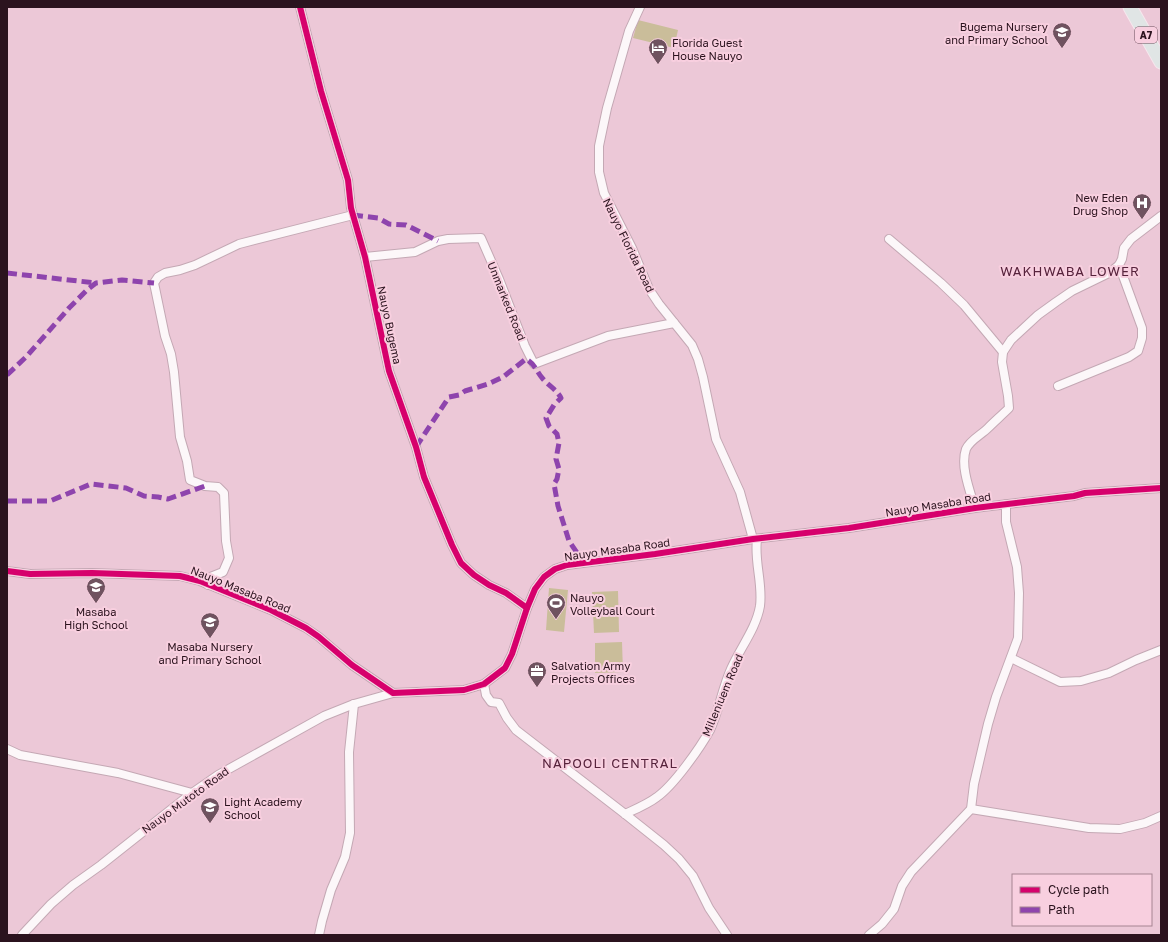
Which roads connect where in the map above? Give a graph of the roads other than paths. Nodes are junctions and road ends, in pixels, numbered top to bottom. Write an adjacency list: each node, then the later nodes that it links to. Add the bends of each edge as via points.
1 (300, 7): 5 (street, Nauyo Bugema, via 321,91 348,180)
2 (640, 7): 10 (street, Nauyo Florida Road, via 629,31 607,108 599,146 599,172 604,193 632,248 649,289)
3 (1130, 7): 4 (main road, A7)
4 (1161, 62)
5 (353, 215): 8 (street, Nauyo Bugema); 18 (street, via 240,244 180,270 164,273 154,284 171,354 180,437 190,480 218,487 224,493 229,558 222,572 208,578)
6 (1161, 216): 9 (street, via 1131,239 1124,248)
7 (890, 239): 11 (street, via 964,305)
8 (365, 257): 10 (street, Unmarked Road, via 415,252 448,239 481,238 507,298 515,324 534,364 608,336); 19 (street, Nauyo Bugema, via 389,371 424,477 452,545 461,563 474,575)
9 (1119, 265): 11 (street, via 1072,291 1038,315 1011,340); 12 (street, via 1142,328 1138,352)
10 (674, 323): 16 (street, Nauyo Florida Road, via 692,345 698,359 716,439 740,492)
11 (1003, 352): 15 (street, via 1002,362 1009,408 971,442 966,450 966,479)
12 (1058, 386)
13 (1161, 488): 14 (street, Nauyo Masaba Road, via 1085,493)
14 (1006, 504): 15 (street, Nauyo Masaba Road); 21 (street, via 1006,522 1017,567 1019,594 1018,638)
15 (975, 508): 16 (street, Nauyo Masaba Road, via 849,528)
16 (755, 539): 19 (street, Nauyo Masaba Road, via 567,565 555,569 544,577 535,589); 28 (street, Milleniuem Road, via 760,593 758,613 751,632 730,670 710,730 666,791)
17 (7, 571): 18 (street, Nauyo Masaba Road, via 30,574 180,576)
18 (208, 585): 23 (street, Nauyo Masaba Road, via 271,610 306,628 352,665)
19 (527, 608): 22 (street, Nauyo Masaba Road, via 505,668)
20 (1161, 650): 21 (street, via 1109,673 1081,681 1060,682)
21 (1012, 658): 27 (street, via 988,724)
22 (484, 684): 23 (street, Nauyo Masaba Road, via 464,690); 28 (street, via 486,695 491,702 499,703 506,718 516,730)
23 (394, 693): 24 (street, Nauyo Mutoto Road)
24 (354, 704): 26 (street, Nauyo Mutoto Road, via 324,716 249,756); 31 (street, via 349,752 350,833 345,857 331,890)
25 (7, 749): 26 (street, via 20,755 118,773)
26 (192, 793): 30 (street, Nauyo Mutoto Road, via 73,885)
27 (971, 809): 29 (street, via 1096,828 1120,829); 33 (street, via 911,872 902,886 894,909)
28 (625, 814): 32 (street, via 680,859 693,876 709,908)
29 (1161, 816)
30 (22, 935)
31 (319, 935)
32 (727, 935)
33 (869, 935)

